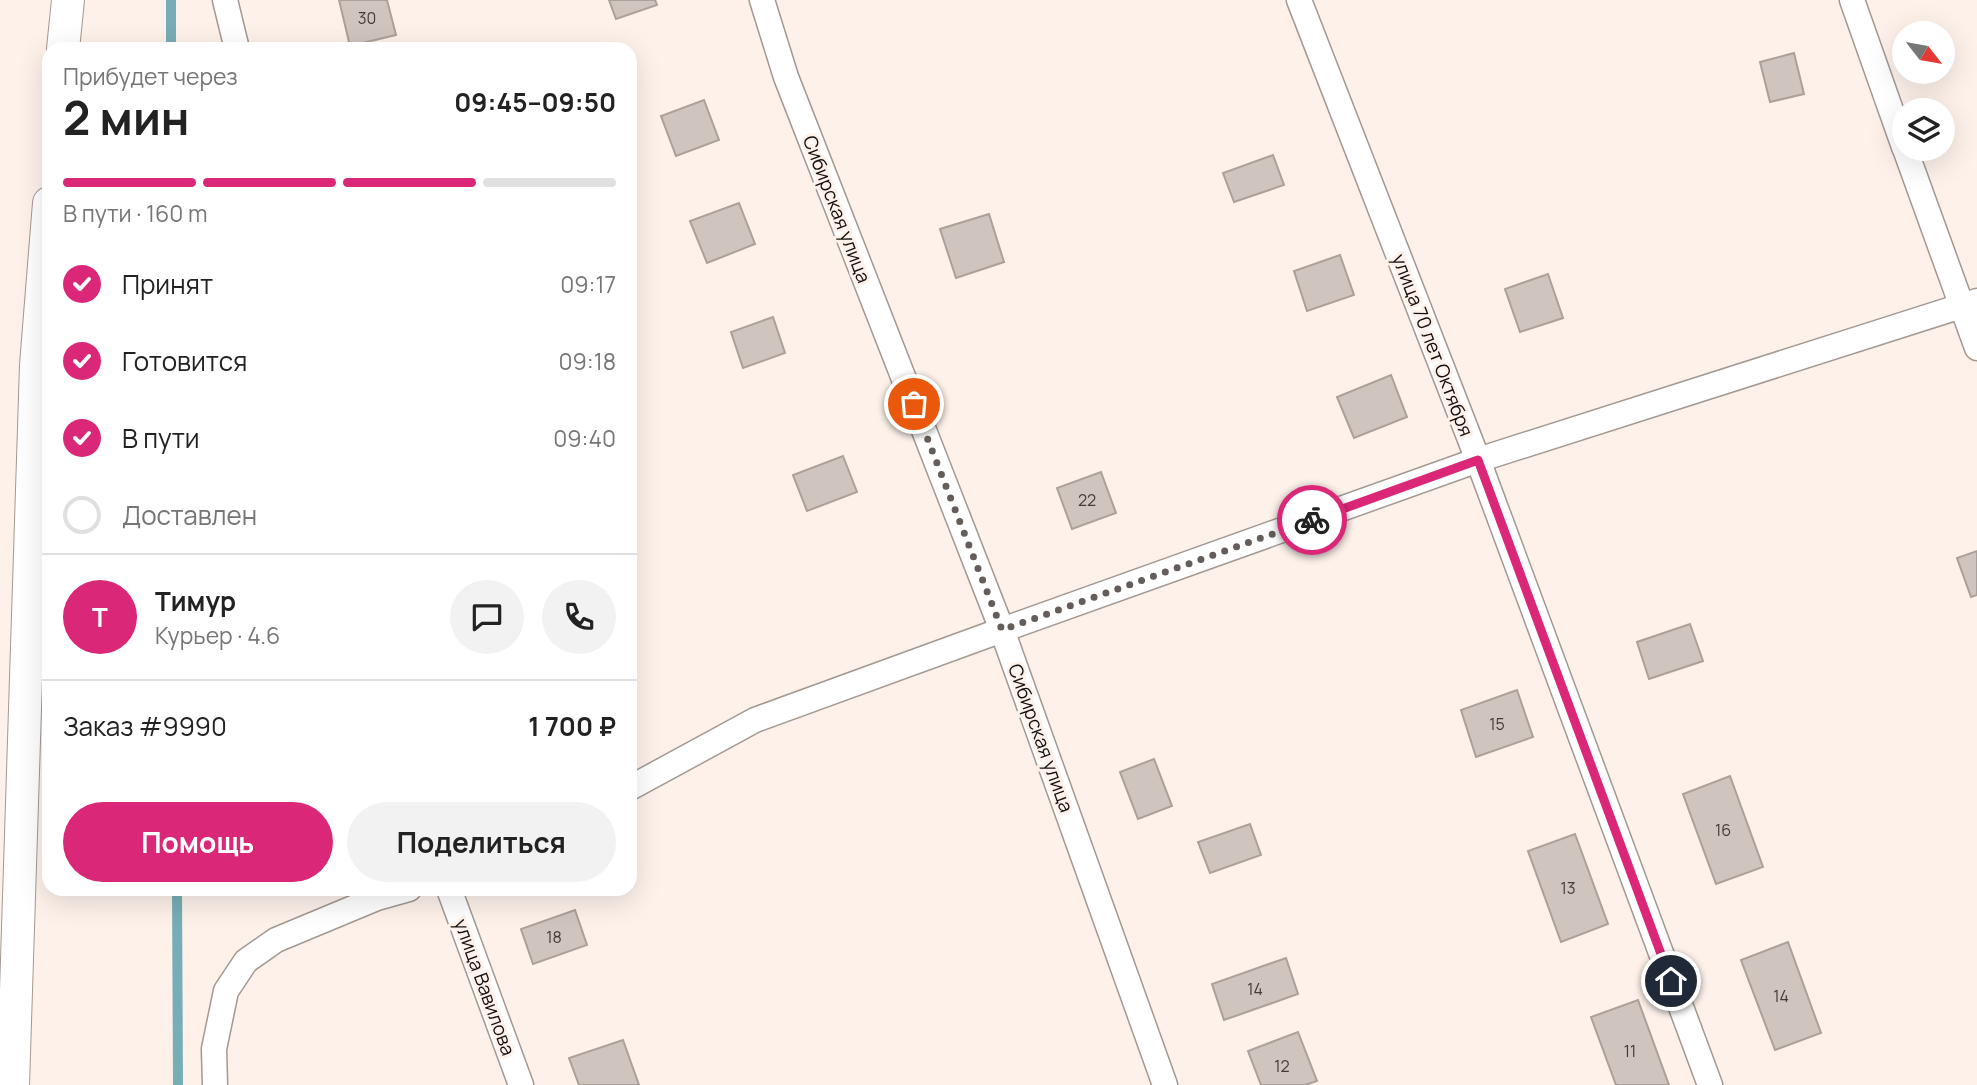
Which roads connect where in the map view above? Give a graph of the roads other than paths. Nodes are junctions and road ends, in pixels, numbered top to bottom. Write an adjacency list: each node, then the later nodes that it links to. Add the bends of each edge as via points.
1 (68, 0): 6 (street)
2 (225, 0): 7 (street)
3 (762, 0): 14 (street, Сибирская улица, via 786,77)
4 (1299, 0): 13 (street, улица 70 лет Октября)
5 (1852, 0): 8 (street)
6 (64, 42)
7 (235, 42)
8 (1892, 114)
9 (1909, 161): 11 (street)
10 (42, 290): 18 (street)
11 (1969, 304): 12 (street); 13 (street)
12 (1977, 348)
13 (1478, 460): 14 (street); 22 (street, улица 70 лет Октября)
14 (1002, 630): 15 (street, via 755,720); 21 (street, Сибирская улица)
15 (637, 784)
16 (384, 896): 19 (street, via 276,940 246,961 226,991 215,1049)
17 (452, 896): 20 (street, улица Вавилова)
18 (13, 1085)
19 (215, 1085)
20 (521, 1085)
21 (1166, 1085)
22 (1710, 1085)

